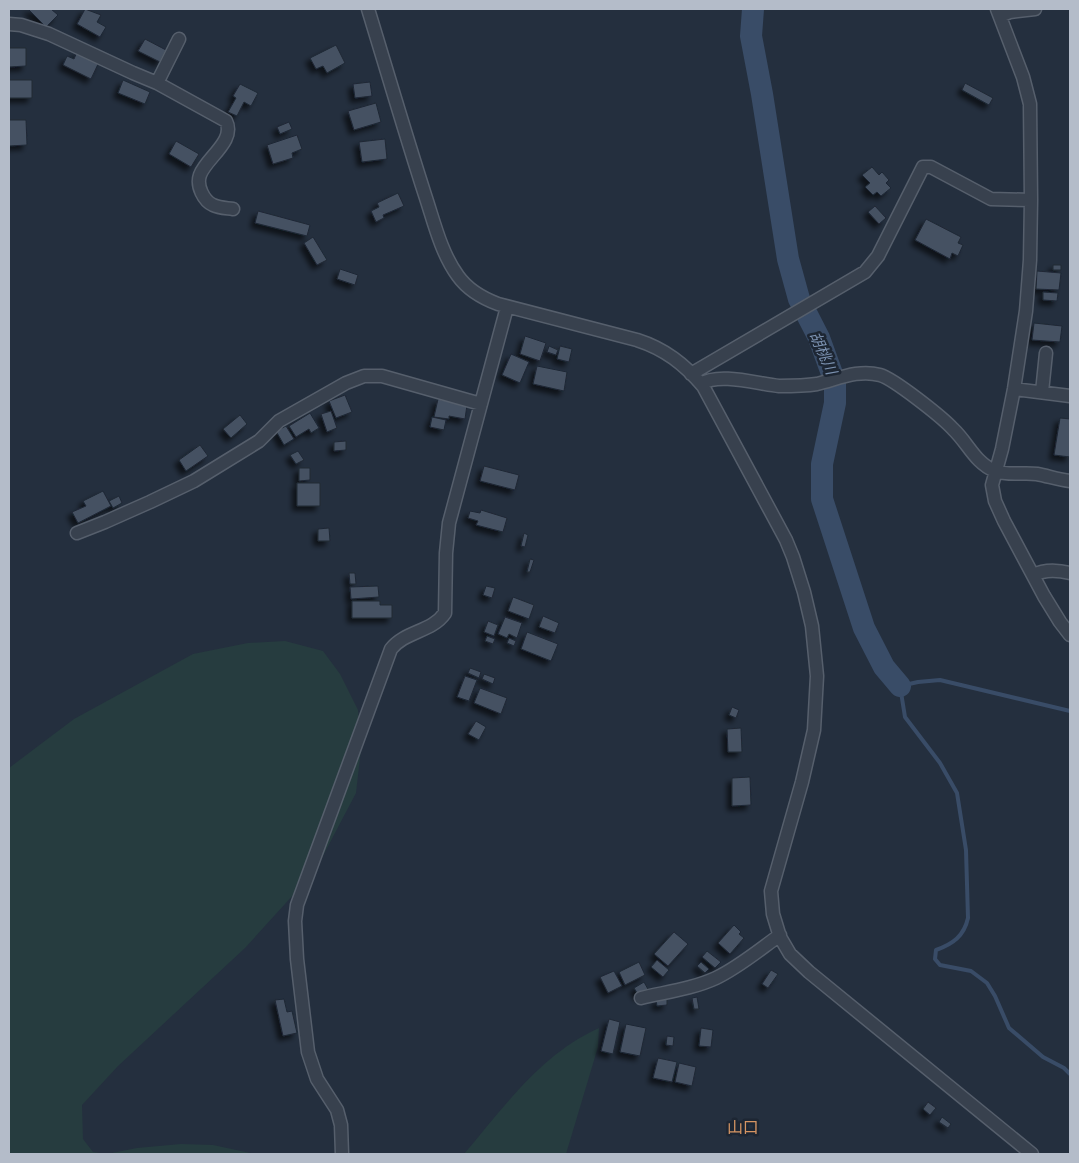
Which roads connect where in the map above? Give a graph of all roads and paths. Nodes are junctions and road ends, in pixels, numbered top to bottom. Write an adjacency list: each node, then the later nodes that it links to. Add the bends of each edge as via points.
1 (368, 9): 9 (street, via 444,253 465,285 484,299)
2 (1035, 9): 3 (street)
3 (998, 12): 7 (street, via 1030,104)
4 (9, 24): 6 (street, via 49,34)
5 (179, 39): 6 (street)
6 (158, 83): 8 (street, via 226,121 228,135 200,175 200,186 204,198 212,205)
7 (1032, 200): 11 (street, via 991,199 931,166 923,167 878,256 864,272); 13 (street, via 1026,311)
8 (233, 209)
9 (506, 306): 11 (street, via 653,345 672,356); 16 (street)
10 (1046, 353): 14 (street)
11 (692, 374): 12 (street)
12 (701, 384): 17 (street, via 721,379 801,386 871,373 895,383 947,423 976,458); 23 (street, via 793,557 814,641 817,676 814,730 771,891 773,914)
13 (1014, 389): 14 (street); 17 (street)
14 (1042, 392): 15 (street)
15 (1070, 396)
16 (480, 404): 19 (street, via 382,376 354,379 279,421 259,441 194,480); 25 (street, via 449,523 445,612 433,625 403,639 391,649 297,905 297,959 308,1052 317,1079 340,1118)
17 (996, 472): 18 (street, via 1037,474); 21 (street, via 992,485 995,501)
18 (1070, 481)
19 (77, 533)
20 (1070, 573): 21 (street, via 1050,571)
21 (1033, 575): 22 (street)
22 (1070, 635)
23 (780, 935): 24 (street, via 715,979); 26 (street, via 790,954 809,972)
24 (641, 998)
25 (342, 1154)
26 (1032, 1154)

